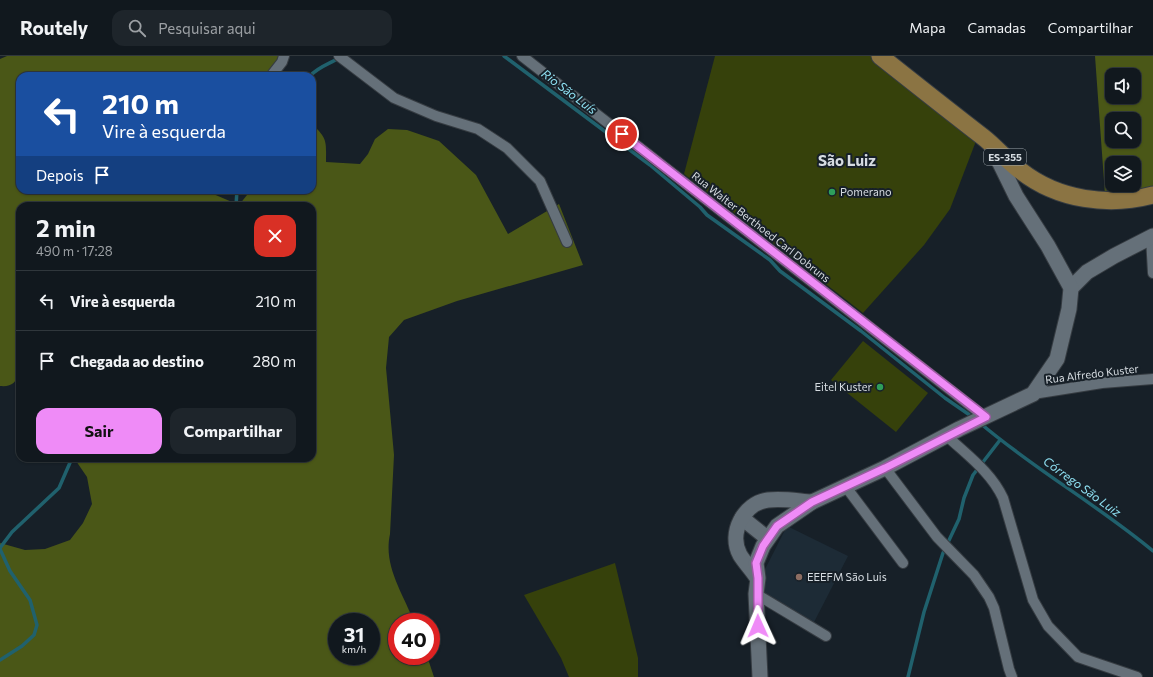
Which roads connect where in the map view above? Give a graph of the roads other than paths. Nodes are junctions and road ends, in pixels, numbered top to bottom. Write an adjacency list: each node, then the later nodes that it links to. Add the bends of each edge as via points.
1 (284, 56): 5 (street)
2 (339, 56): 9 (street, via 394,98 436,116 478,129 507,148 540,181)
3 (522, 56): 14 (street, Rua Walter Berthoed Carl Dobruns)
4 (880, 56): 6 (main road, ES-355)
5 (273, 72)
6 (990, 143): 7 (main road, ES-355, via 1020,171 1042,186 1106,202); 11 (street, via 1016,196)
7 (1153, 195)
8 (1152, 237): 10 (street); 11 (street, via 1087,272)
9 (567, 242)
10 (1153, 273)
11 (1071, 288): 13 (street, via 1069,309 1057,359)
12 (1153, 379): 13 (street, Rua Alfredo Kuster, via 1102,383)
13 (1033, 394): 14 (street)
14 (984, 418): 15 (street)
15 (953, 433): 16 (street); 29 (street, via 969,457 985,470 997,485 1033,600 1048,626 1078,657)
16 (885, 468): 17 (street); 28 (street, via 937,537 974,576 994,608)
17 (846, 487): 19 (street); 23 (street)
18 (765, 501): 19 (street); 20 (street, via 757,503); 21 (street)
19 (812, 502): 21 (street)
20 (742, 518): 22 (street); 24 (street, via 738,525 737,538 740,554)
21 (782, 522): 22 (street)
22 (767, 538): 24 (street, via 756,563)
23 (903, 563)
24 (758, 578): 25 (street)
25 (756, 594): 26 (street); 27 (street)
26 (826, 636)
27 (760, 677)
28 (1012, 677)
29 (1137, 677)

